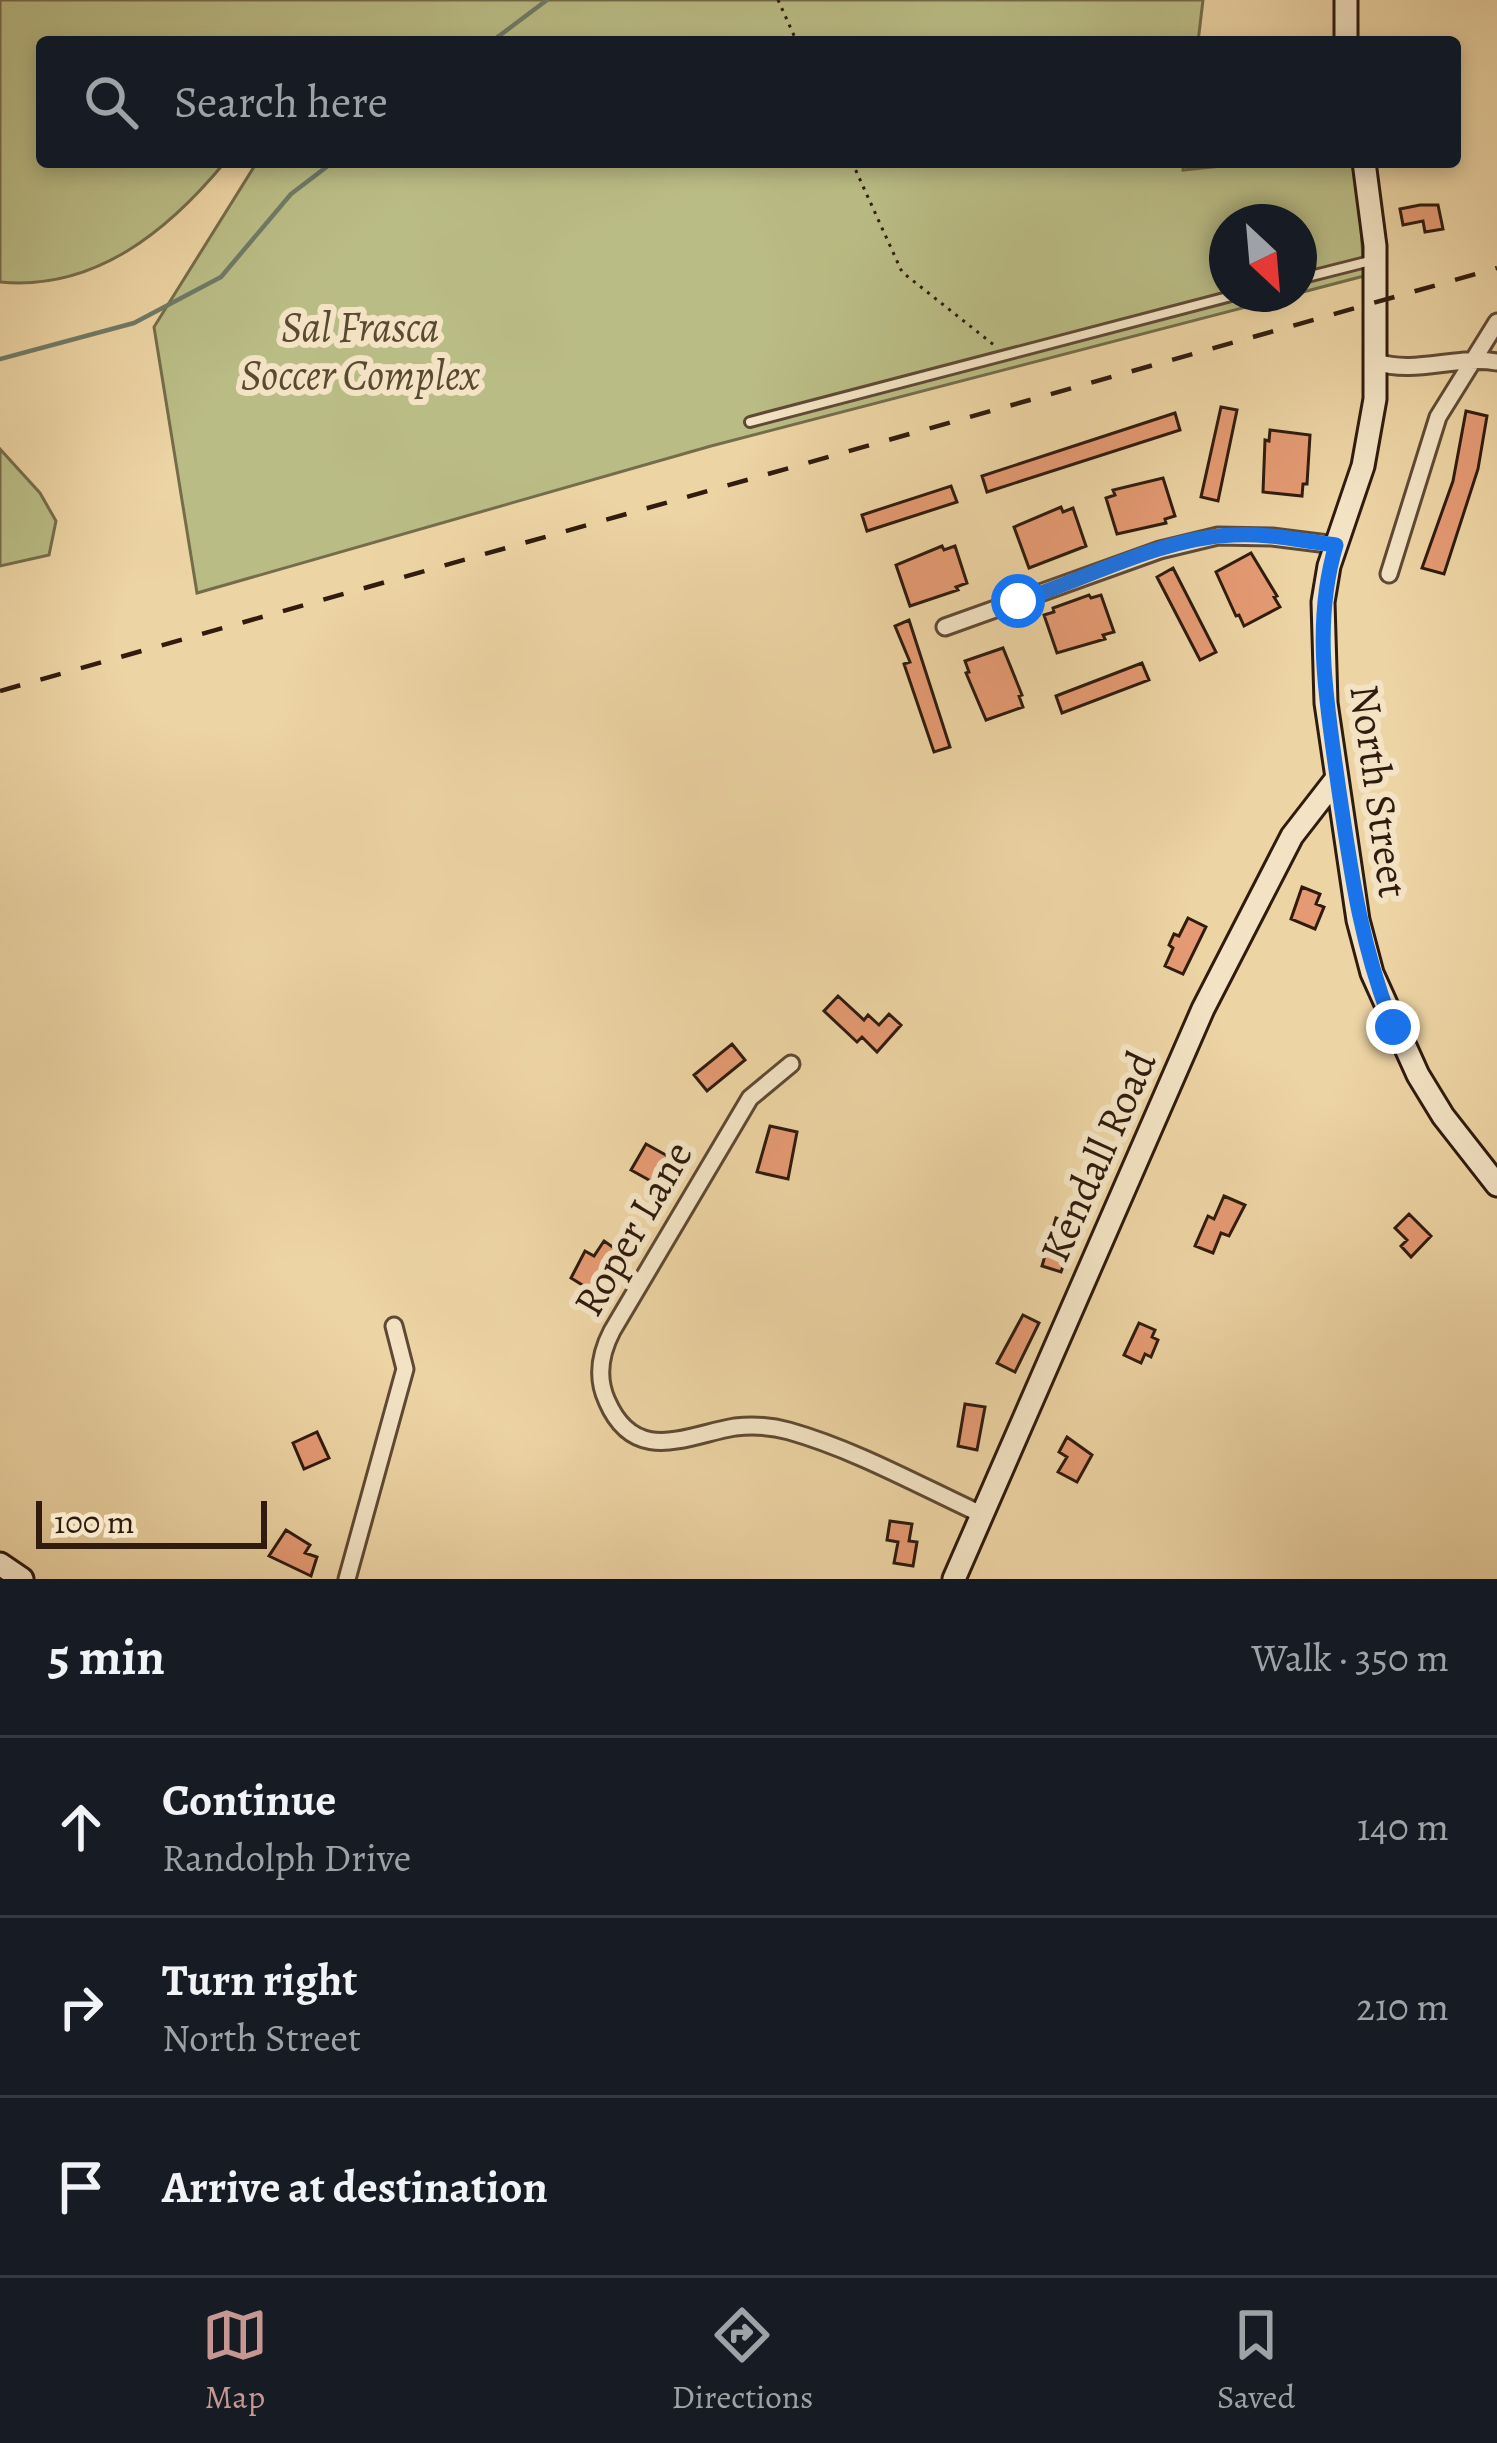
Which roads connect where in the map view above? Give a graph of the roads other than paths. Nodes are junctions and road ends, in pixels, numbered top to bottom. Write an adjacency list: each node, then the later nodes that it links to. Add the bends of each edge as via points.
1 (1346, 0): 2 (main road)
2 (1346, 36)
3 (1365, 168): 4 (main road, North Street)
4 (1375, 260): 5 (lane); 9 (main road, North Street)
5 (1317, 274)
6 (1209, 302): 11 (lane)
7 (1497, 322): 8 (street)
8 (1471, 360): 9 (street, via 1410,368); 10 (street); 13 (street, via 1438,417)
9 (1376, 362): 12 (main road, North Street, via 1372,428)
10 (1497, 362)
11 (750, 422)
12 (1336, 545): 14 (street, via 1218,536); 15 (main road, North Street, via 1322,644)
13 (1389, 574)
14 (944, 627)
15 (1337, 778): 17 (main road, North Street, via 1372,974 1426,1088); 19 (main road, Kendall Road, via 1292,836 1203,1009)
16 (791, 1064): 19 (street, Roper Lane, via 750,1098 612,1331 600,1372 605,1399 621,1423 645,1438 673,1443 771,1426)
17 (1497, 1185)
18 (394, 1326): 22 (street, via 405,1369)
19 (983, 1515): 23 (main road, Kendall Road)
20 (0, 1564): 21 (main road)
21 (22, 1579)
22 (347, 1579)
23 (954, 1579)

